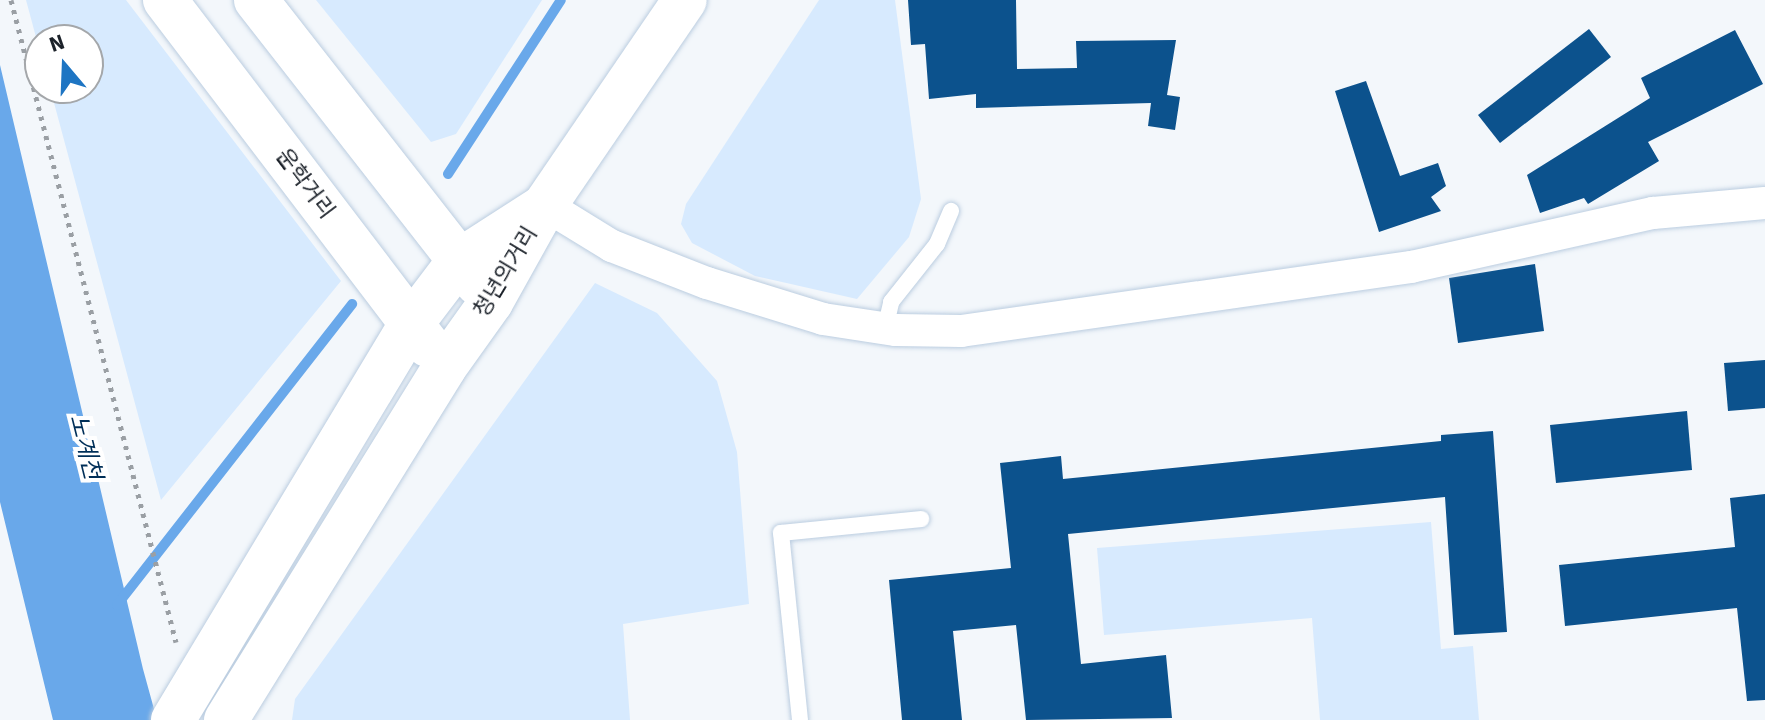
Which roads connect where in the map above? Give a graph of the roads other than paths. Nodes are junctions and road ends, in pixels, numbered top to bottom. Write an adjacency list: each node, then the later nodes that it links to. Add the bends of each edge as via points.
1 (165, 0): 9 (main road, 운학거리)
2 (256, 0): 7 (main road)
3 (685, 0): 5 (main road)
4 (1765, 203): 10 (street, via 1653,213 1411,267 1198,299 961,331)
5 (545, 205): 7 (main road, 청년의거리); 8 (main road, 청년의거리); 10 (street, via 612,246 707,283 823,319)
6 (951, 211): 10 (lane, via 937,244 891,302)
7 (459, 261): 8 (main road); 9 (main road, 청년의거리)
8 (491, 302): 11 (main road, 청년의거리)
9 (412, 323): 11 (main road, 운학거리); 13 (main road, 청년의거리)
10 (885, 329)
11 (444, 368): 14 (main road, 청년의거리)
12 (921, 519): 15 (lane, via 781,533)
13 (182, 707)
14 (226, 720)
15 (800, 720)

